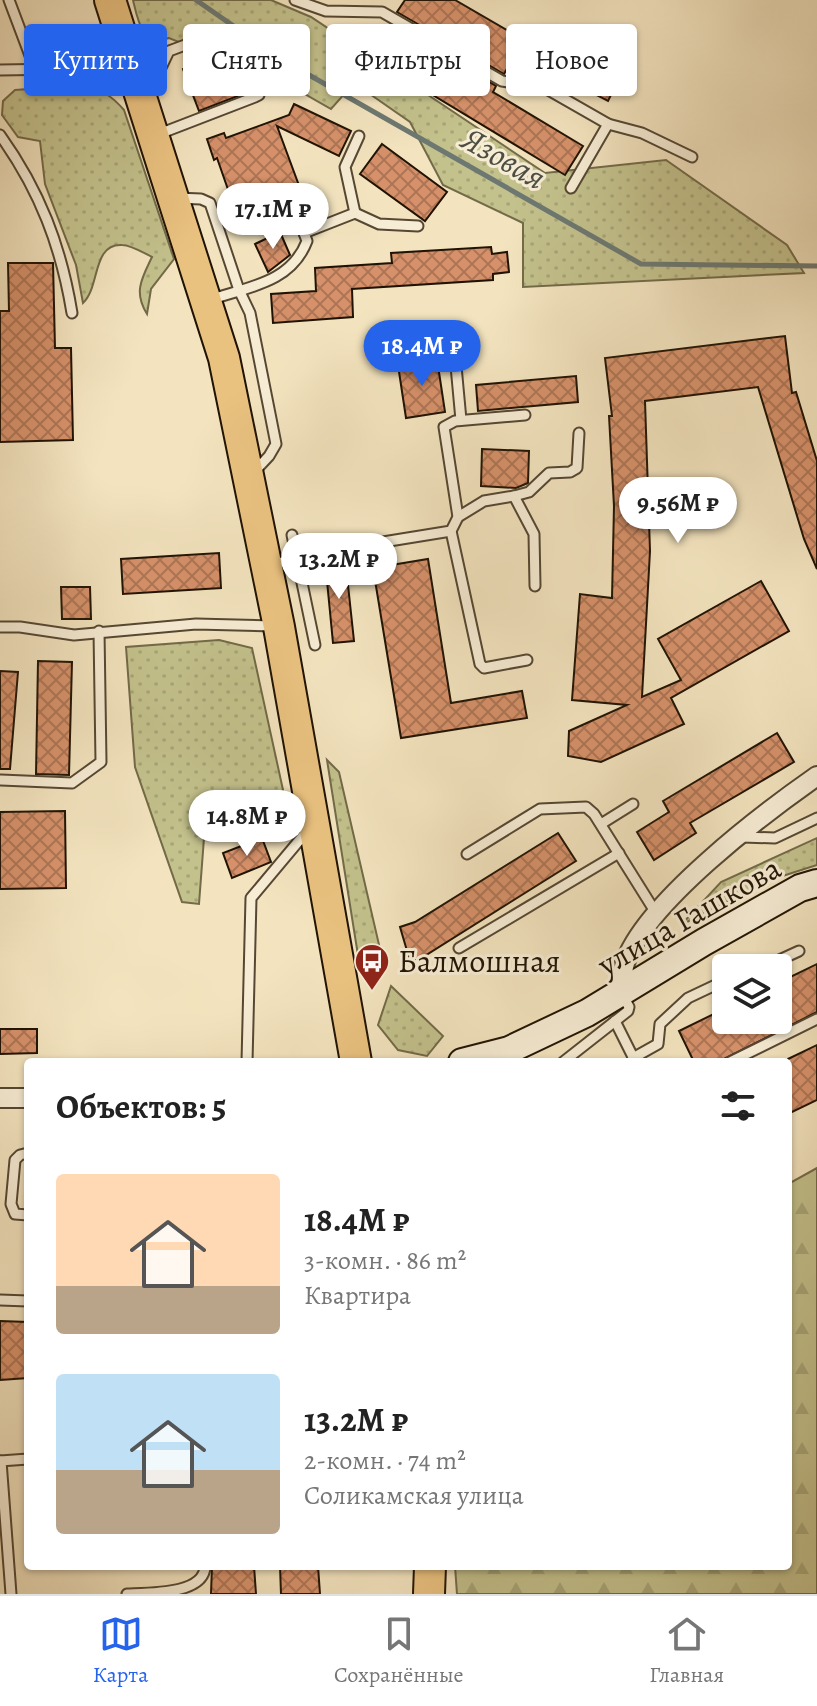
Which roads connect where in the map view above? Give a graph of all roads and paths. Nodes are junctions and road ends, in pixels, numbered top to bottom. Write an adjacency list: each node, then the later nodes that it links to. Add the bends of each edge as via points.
1 (9, 0): 6 (lane)
2 (110, 0): 5 (main road)
3 (295, 0): 4 (lane)
4 (315, 3): 11 (lane, via 326,11 382,12 502,81 545,88)
5 (118, 24)
6 (24, 40)
7 (167, 55): 13 (lane, via 212,35 245,48 261,86 255,97)
8 (24, 69): 9 (lane)
9 (0, 70)
10 (141, 96): 13 (main road)
11 (608, 124): 15 (lane, via 642,133); 16 (lane)
12 (0, 135): 24 (lane, via 56,239)
13 (154, 136): 17 (main road)
14 (359, 136): 19 (lane, via 345,167)
15 (692, 157)
16 (571, 188)
17 (173, 198): 22 (lane, via 210,203); 23 (main road)
18 (294, 207): 21 (lane)
19 (355, 213): 20 (lane, via 379,224); 21 (lane)
20 (418, 226)
21 (304, 233): 22 (lane, via 306,244 290,269)
22 (239, 290): 23 (lane); 29 (lane, via 250,313 276,444)
23 (206, 301): 29 (main road, via 224,358)
24 (72, 313)
25 (456, 366): 27 (lane)
26 (525, 415): 27 (lane)
27 (461, 420): 31 (lane, via 444,427)
28 (579, 433): 30 (lane, via 577,468 549,473 529,492)
29 (249, 478): 35 (main road)
30 (514, 496): 31 (lane, via 484,501); 36 (lane, via 534,534)
31 (458, 517): 32 (lane)
32 (451, 531): 34 (lane); 41 (lane, via 480,664 491,668)
33 (292, 535): 34 (lane)
34 (297, 559): 35 (lane); 40 (lane)
35 (266, 565): 38 (main road)
36 (535, 586)
37 (0, 627): 39 (lane, via 74,635)
38 (279, 627): 39 (lane, via 196,624); 46 (main road)
39 (99, 631): 43 (lane, via 101,762 72,783)
40 (315, 645)
41 (527, 660)
42 (817, 776): 48 (street)
43 (1, 780)
44 (633, 804): 47 (lane)
45 (817, 818): 48 (lane, via 775,838)
46 (314, 823): 60 (lane, via 251,898); 61 (main road)
47 (601, 824): 49 (lane); 50 (lane, via 586,807 540,809)
48 (739, 837): 52 (street)
49 (619, 853): 52 (lane); 53 (lane)
50 (467, 854)
51 (817, 883): 57 (street, улица Гашкова, via 704,942)
52 (656, 913): 57 (street, via 625,965)
53 (459, 948)
54 (799, 951): 55 (lane)
55 (792, 954)
56 (712, 987): 65 (lane, via 688,998 660,1024 658,1044)
57 (622, 994): 59 (lane, via 628,1011); 62 (street, улица Гашкова, via 550,1032)
58 (817, 1019): 66 (lane)
59 (615, 1021): 63 (lane); 64 (lane)
60 (247, 1058)
61 (355, 1058)
62 (478, 1058)
63 (568, 1058)
64 (633, 1058)
65 (637, 1058)
66 (738, 1058)
67 (0, 1098): 68 (street)
68 (24, 1098)
69 (24, 1154): 70 (lane, via 15,1160 11,1204 15,1214)
70 (24, 1215)
71 (0, 1300): 72 (lane)
72 (24, 1301)
73 (24, 1459): 74 (lane)
74 (0, 1461): 77 (lane)
75 (204, 1570): 79 (lane, via 196,1588)
76 (430, 1570): 80 (main road)
77 (5, 1575): 78 (lane)
78 (11, 1594)
79 (127, 1594)
80 (429, 1594)

